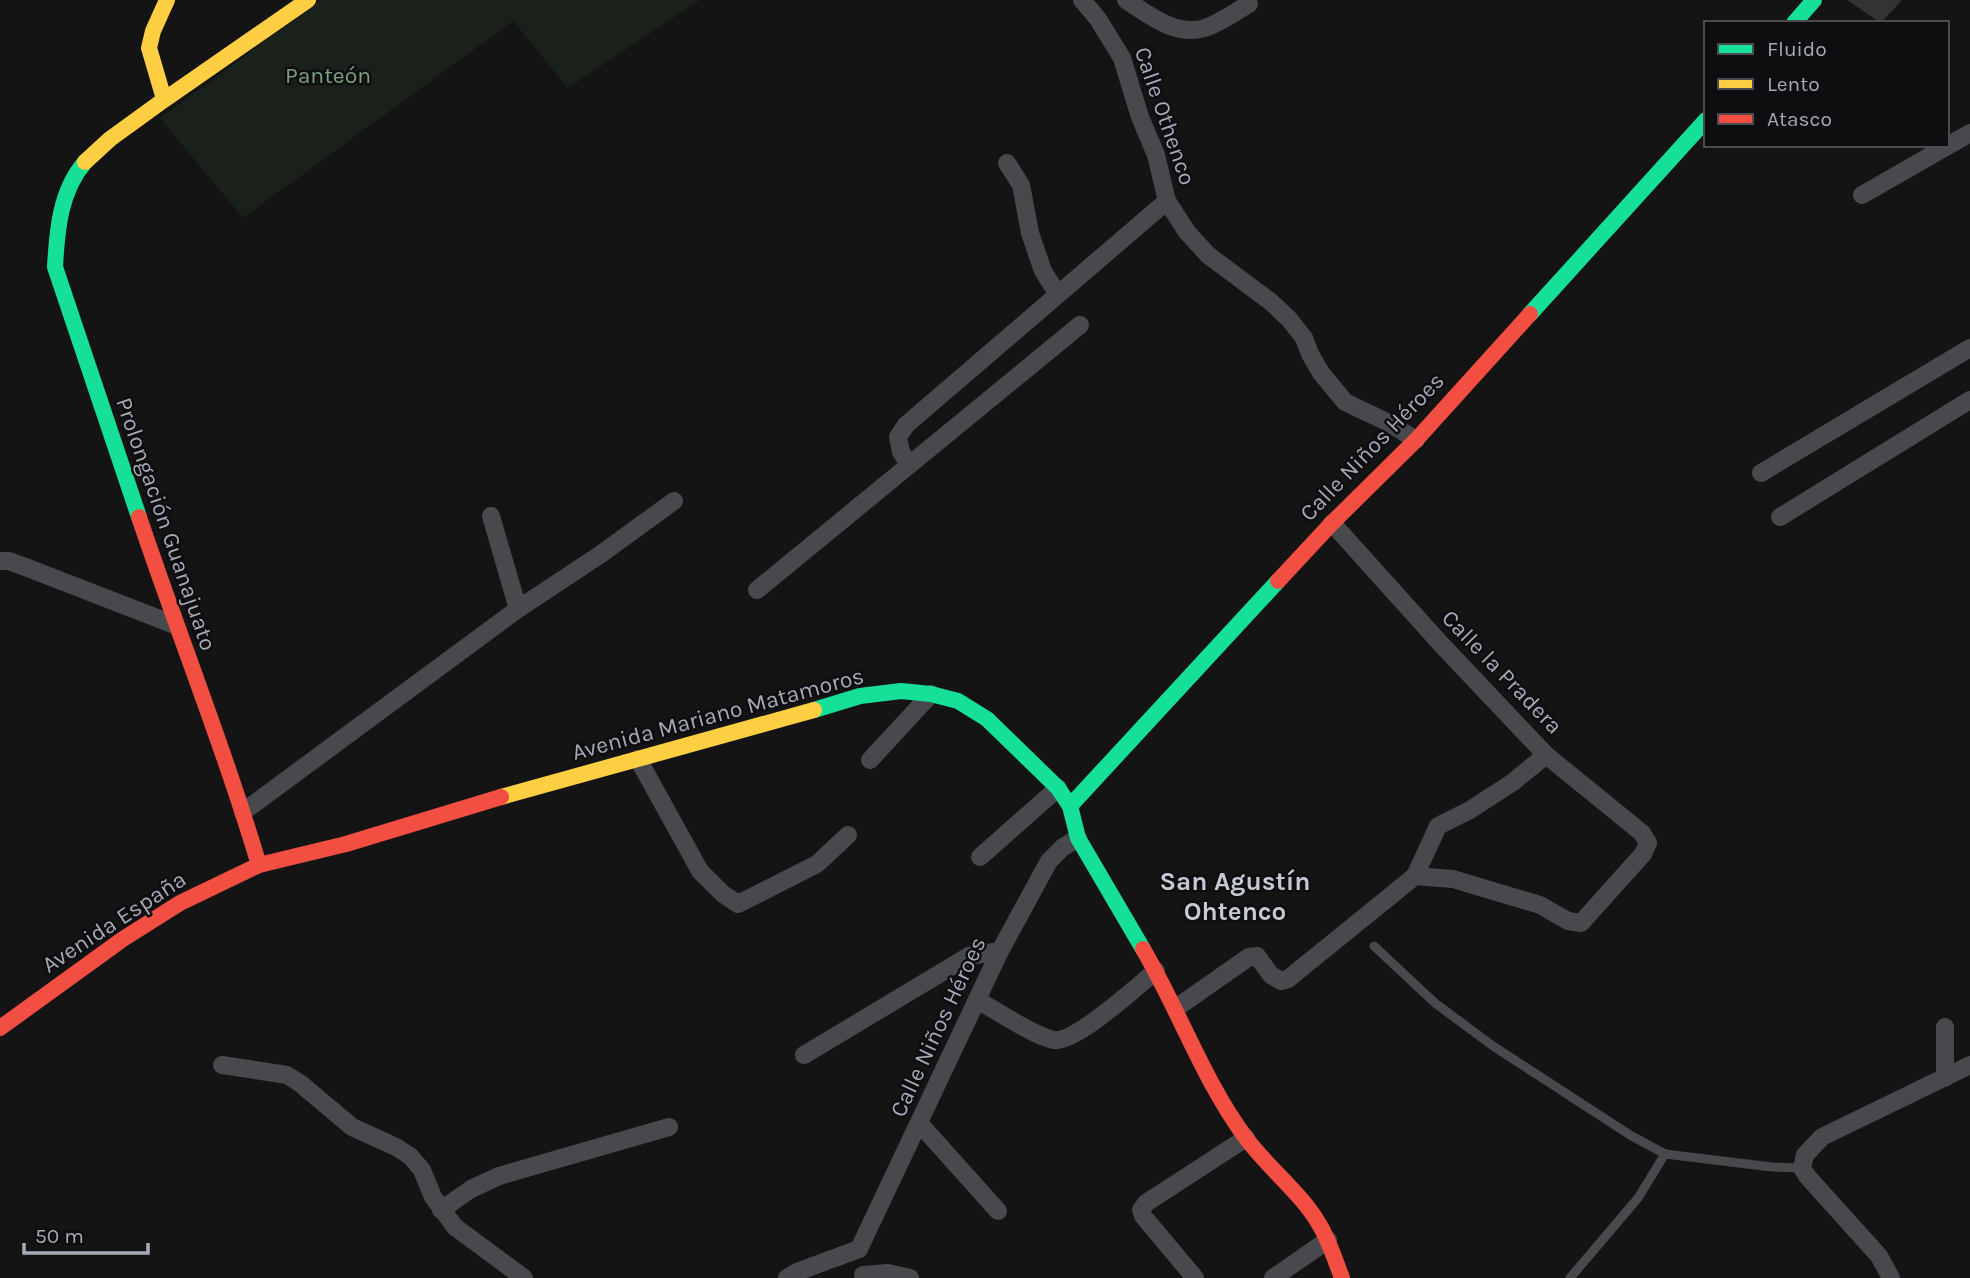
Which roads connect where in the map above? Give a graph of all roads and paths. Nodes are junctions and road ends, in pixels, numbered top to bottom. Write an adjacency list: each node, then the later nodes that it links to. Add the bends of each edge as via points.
1 (167, 0): 8 (street, via 149,48)
2 (308, 0): 8 (street, Prolongación Guanajuato)
3 (1082, 0): 15 (street, Calle Othenco, via 1122,58)
4 (1126, 0): 6 (street, via 1156,20 1185,30 1205,28)
5 (1814, 0): 7 (street)
6 (1249, 4)
7 (1796, 21)
8 (164, 99): 30 (street, Prolongación Guanajuato, via 81,166 67,193 55,267)
9 (1704, 122): 20 (street, Calle Niños Héroes)
10 (1970, 133): 11 (street)
11 (1949, 145)
12 (1946, 147): 14 (street)
13 (1007, 163): 16 (street, via 1021,185 1030,233)
14 (1863, 195)
15 (1167, 201): 16 (street); 20 (street, Calle Othenco, via 1208,255 1289,319 1321,373 1345,402)
16 (1057, 293): 21 (street, via 906,425 898,437)
17 (1080, 325): 21 (street)
18 (1970, 348): 22 (street)
19 (1970, 400): 25 (street)
20 (1416, 440): 26 (street, Calle Niños Héroes)
21 (909, 464): 28 (street)
22 (1761, 473)
23 (674, 501): 29 (street)
24 (491, 516): 29 (street)
25 (1780, 517)
26 (1332, 523): 32 (street, Calle la Pradera); 36 (street, Calle Niños Héroes)
27 (0, 561): 30 (street)
28 (757, 590)
29 (518, 609): 37 (street)
30 (175, 625): 37 (street, Prolongación Guanajuato)
31 (931, 694): 33 (street, Avenida Mariano Matamoros, via 901,691 860,696); 34 (street); 35 (street, Avenida Mariano Matamoros, via 958,701 987,719)
32 (1546, 755): 42 (street, via 1513,782 1438,826); 42 (street, Calle la Pradera, via 1642,833 1648,843 1581,923 1540,905 1453,879)
33 (638, 759): 38 (street, via 700,871 738,904 817,864); 41 (street, Avenida Mariano Matamoros)
34 (870, 760)
35 (1058, 788): 36 (street, Avenida Mariano Matamoros); 40 (street)
36 (1070, 806): 39 (street, Avenida Mariano Matamoros)
37 (243, 812): 41 (street, Prolongación Guanajuato)
38 (848, 835)
39 (1078, 838): 44 (street, Calle Niños Héroes, via 1049,861); 45 (street, Avenida Mariano Matamoros)
40 (979, 857)
41 (259, 865): 49 (street, Avenida España, via 180,904 123,939)
42 (1415, 876): 47 (street, via 1288,979 1281,981 1257,956 1249,957)
43 (1374, 946): 57 (lane, via 1436,1003 1493,1046)
44 (1000, 951): 46 (street, Calle Niños Héroes); 50 (street, via 969,956)
45 (1156, 971): 46 (street, via 1066,1039 1043,1037); 47 (street, Avenida Mariano Matamoros)
46 (977, 1000): 54 (street, Calle Niños Héroes)
47 (1176, 1008): 56 (street, Avenida Mariano Matamoros)
48 (1945, 1027): 53 (street)
49 (0, 1028)
50 (804, 1055)
51 (222, 1065): 59 (street, via 288,1075 352,1127 410,1156)
52 (1970, 1065): 53 (street)
53 (1945, 1078): 58 (street, via 1822,1137 1805,1155)
54 (920, 1124): 60 (street); 62 (street, Calle Niños Héroes)
55 (669, 1127): 59 (street, via 499,1176)
56 (1245, 1138): 61 (street, Avenida Mariano Matamoros, via 1318,1221); 67 (street, via 1141,1210)
57 (1665, 1154): 58 (lane); 70 (lane, via 1637,1198)
58 (1802, 1168): 71 (street, via 1879,1256)
59 (441, 1210): 65 (street, via 455,1227)
60 (998, 1211)
61 (1328, 1240): 68 (street); 69 (street, Avenida Mariano Matamoros)
62 (859, 1249): 63 (street); 64 (street)
63 (797, 1276)
64 (864, 1276): 66 (street, via 888,1273)
65 (524, 1278)
66 (910, 1278)
67 (1195, 1278)
68 (1273, 1278)
69 (1342, 1278)
70 (1570, 1278)
71 (1891, 1278)

